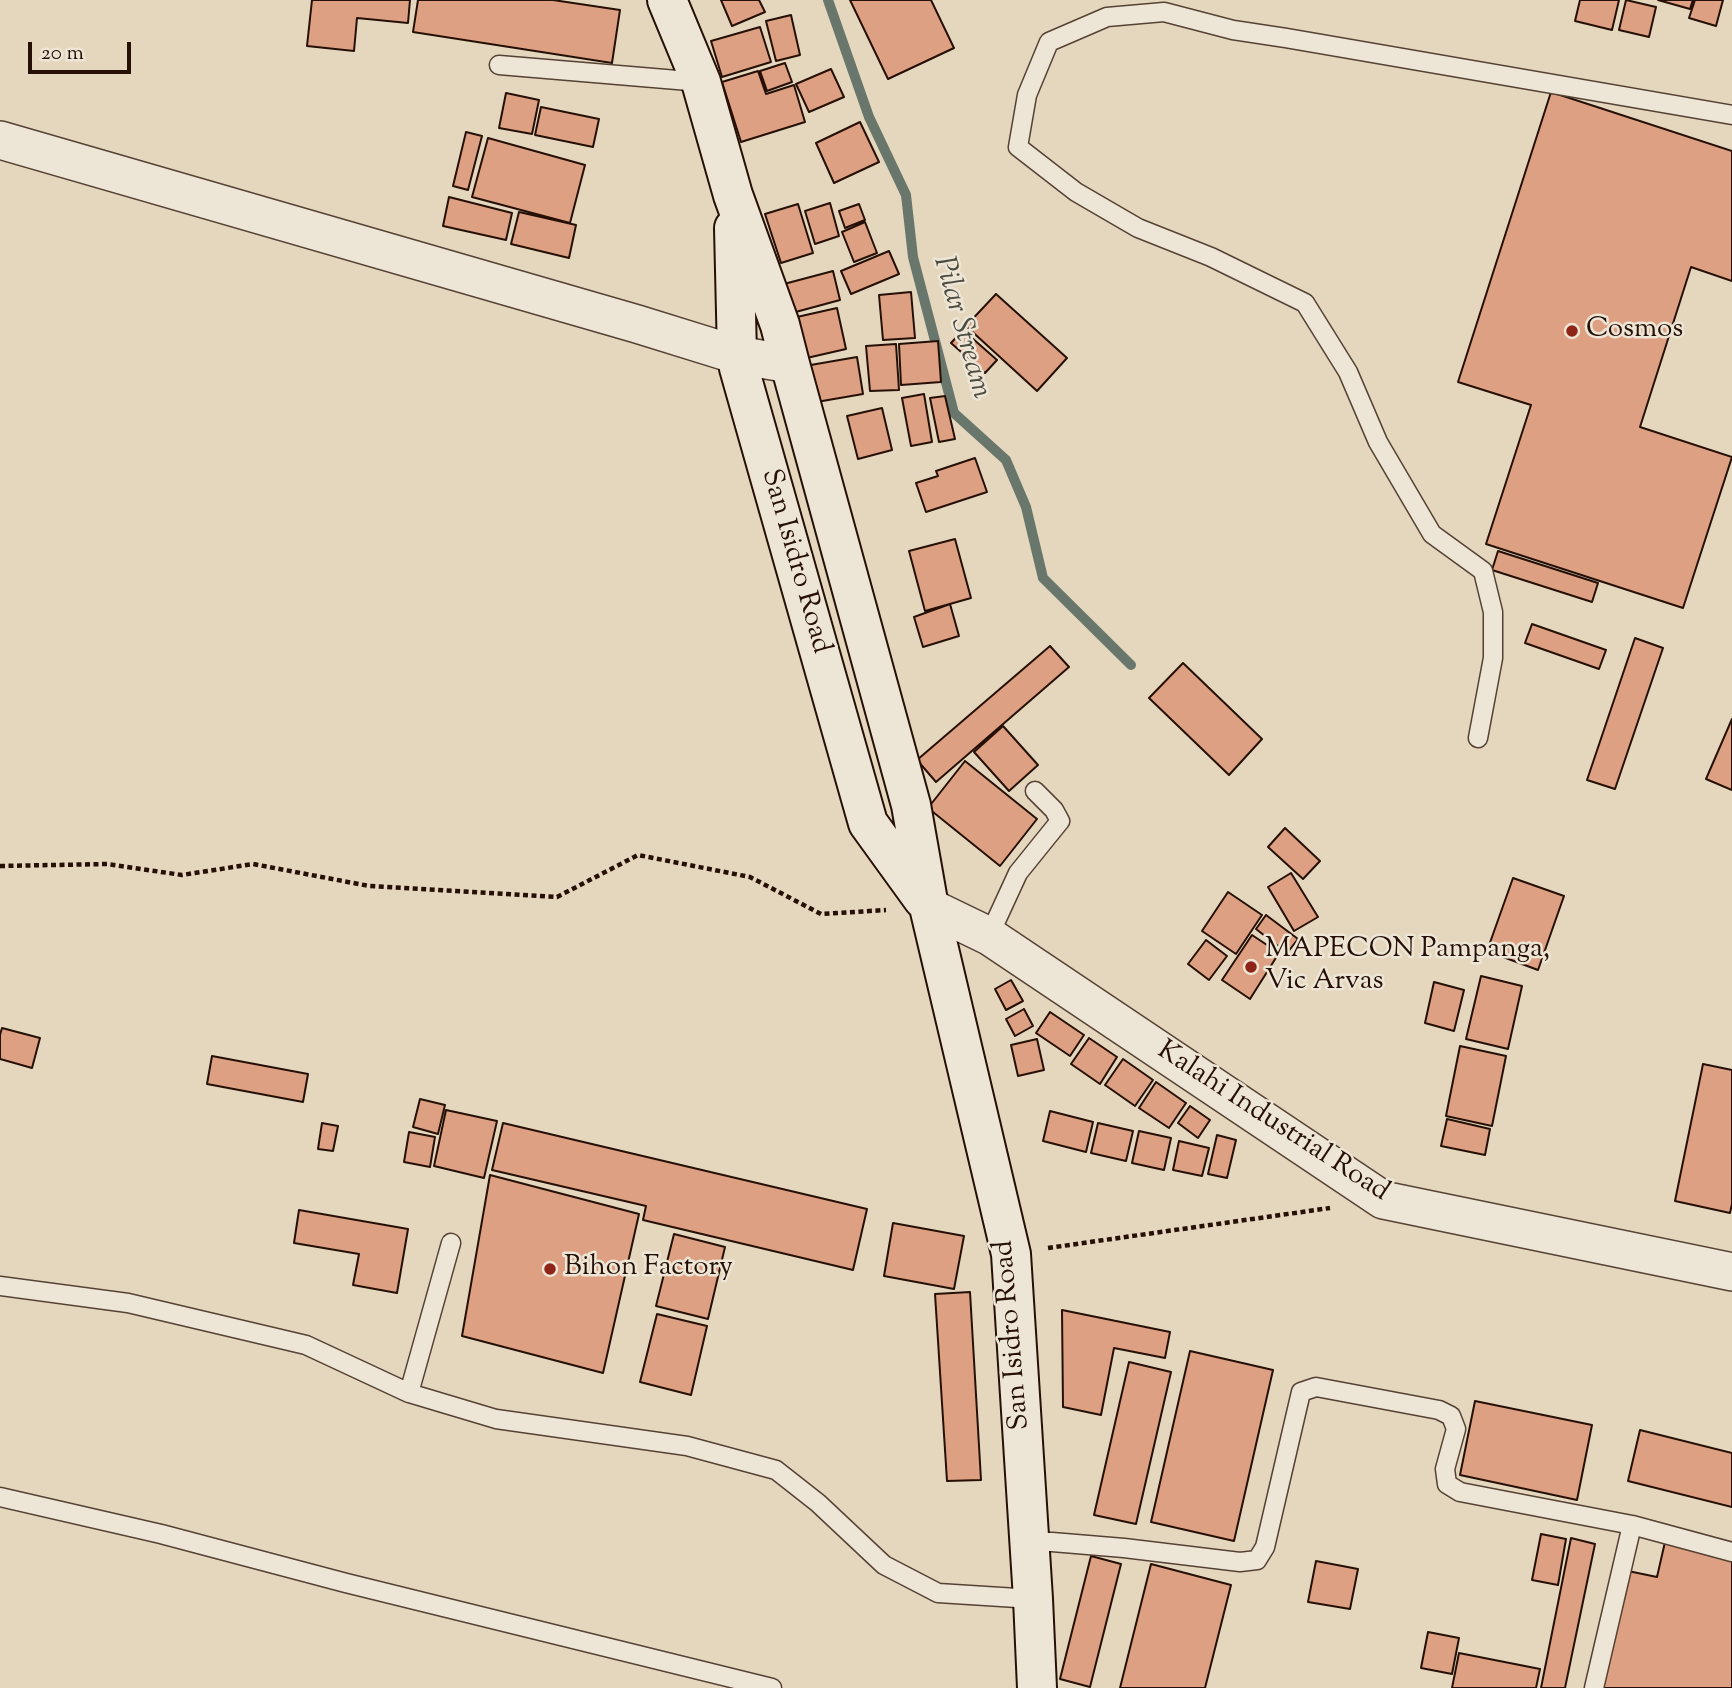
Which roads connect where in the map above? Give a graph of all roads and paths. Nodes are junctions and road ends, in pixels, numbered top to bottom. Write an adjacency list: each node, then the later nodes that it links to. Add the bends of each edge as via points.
1 (667, 0): 3 (main road, San Isidro Road)
2 (499, 65): 3 (lane)
3 (701, 82): 6 (main road, San Isidro Road)
4 (1732, 116): 9 (lane, via 1234,30 1164,12 1107,17 1049,42 1027,95 1018,147 1076,192 1138,228 1305,303 1349,372 1378,442 1432,534 1483,571 1493,612 1493,658)
5 (3, 141): 7 (street)
6 (733, 195): 7 (main road, San Isidro Road); 8 (main road, San Isidro Road)
7 (737, 355): 8 (street); 12 (main road, San Isidro Road, via 868,823)
8 (790, 364): 12 (main road, San Isidro Road, via 911,805)
9 (1478, 738)
10 (1035, 791): 13 (lane, via 1060,821 1018,873)
11 (0, 866): 12 (path, via 107,864 182,875 253,864 369,886 557,897 638,855 750,877 821,914)
12 (929, 907): 13 (street, Kalahi Industrial Road); 16 (main road, San Isidro Road)
13 (989, 936): 14 (street, Kalahi Industrial Road)
14 (1383, 1200): 16 (path); 17 (street, Kalahi Industrial Road)
15 (451, 1243): 19 (lane)
16 (1011, 1254): 22 (main road, San Isidro Road)
17 (1732, 1272)
18 (0, 1286): 19 (lane, via 128,1303 306,1345)
19 (409, 1393): 24 (lane, via 496,1419 687,1447 776,1470 884,1565 938,1593)
20 (0, 1497): 25 (lane)
21 (1632, 1525): 22 (lane, via 1460,1492 1447,1484 1445,1469 1456,1429 1451,1416 1316,1387 1301,1392 1265,1547 1257,1560); 23 (lane); 27 (lane)
22 (1030, 1542): 24 (main road, San Isidro Road)
23 (1732, 1552)
24 (1033, 1599): 26 (main road, San Isidro Road)
25 (772, 1688)
26 (1037, 1688)
27 (1594, 1688)

